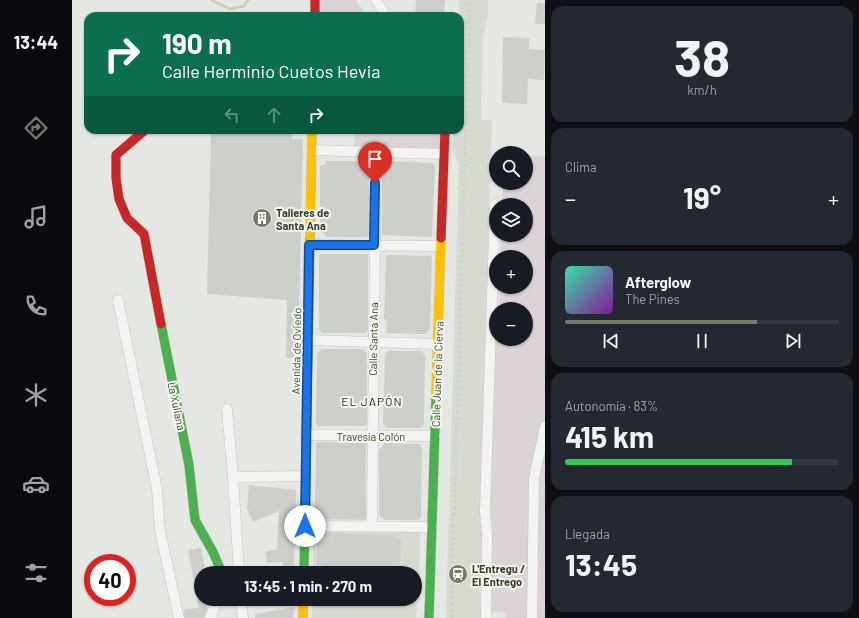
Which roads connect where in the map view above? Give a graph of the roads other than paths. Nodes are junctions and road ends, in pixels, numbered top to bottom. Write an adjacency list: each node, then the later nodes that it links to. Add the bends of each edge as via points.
1 (315, 0): 3 (street)
2 (376, 0): 4 (street)
3 (315, 12)
4 (384, 12)
5 (140, 134): 29 (street, La Xuliana, via 116,155 115,183 122,212 137,230 144,234 189,466 195,520)
6 (312, 134): 8 (street, Avenida de Oviedo)
7 (445, 134): 10 (street, Calle Juan de la Cierva)
8 (311, 150): 9 (street); 12 (street, Avenida de Oviedo)
9 (376, 152): 10 (street); 13 (street, Calle Santa Ana)
10 (444, 154): 14 (street, Calle Juan de la Cierva)
11 (494, 242): 40 (street, via 484,511 487,535)
12 (309, 245): 13 (street); 16 (street, Avenida de Oviedo)
13 (374, 245): 14 (street); 17 (street, Calle Santa Ana)
14 (441, 246): 18 (street, Calle Juan de la Cierva)
15 (118, 300): 35 (street, via 157,489 160,531)
16 (308, 340): 17 (street); 21 (street, Avenida de Oviedo)
17 (373, 342): 18 (street); 22 (street, Calle Santa Ana)
18 (438, 344): 23 (street, Calle Juan de la Cierva)
19 (227, 410): 25 (street)
20 (545, 427): 41 (street, via 534,478)
21 (306, 435): 22 (street, Travesía Colón); 24 (street, Avenida de Oviedo)
22 (372, 436): 23 (street, Travesía Colón); 27 (street, Calle Santa Ana)
23 (435, 436): 28 (street, Calle Juan de la Cierva)
24 (305, 476): 25 (street); 26 (street, Avenida de Oviedo)
25 (233, 477): 30 (street)
26 (305, 526): 27 (street); 31 (street, Avenida de Oviedo)
27 (372, 526): 28 (street)
28 (432, 527): 39 (street, Calle Juan de la Cierva)
29 (219, 566)
30 (239, 566)
31 (304, 566)
32 (216, 606): 36 (street)
33 (241, 606): 37 (street)
34 (303, 606): 38 (street)
35 (179, 618)
36 (210, 618)
37 (242, 618)
38 (303, 618)
39 (429, 618)
40 (486, 618)
41 (532, 618)

